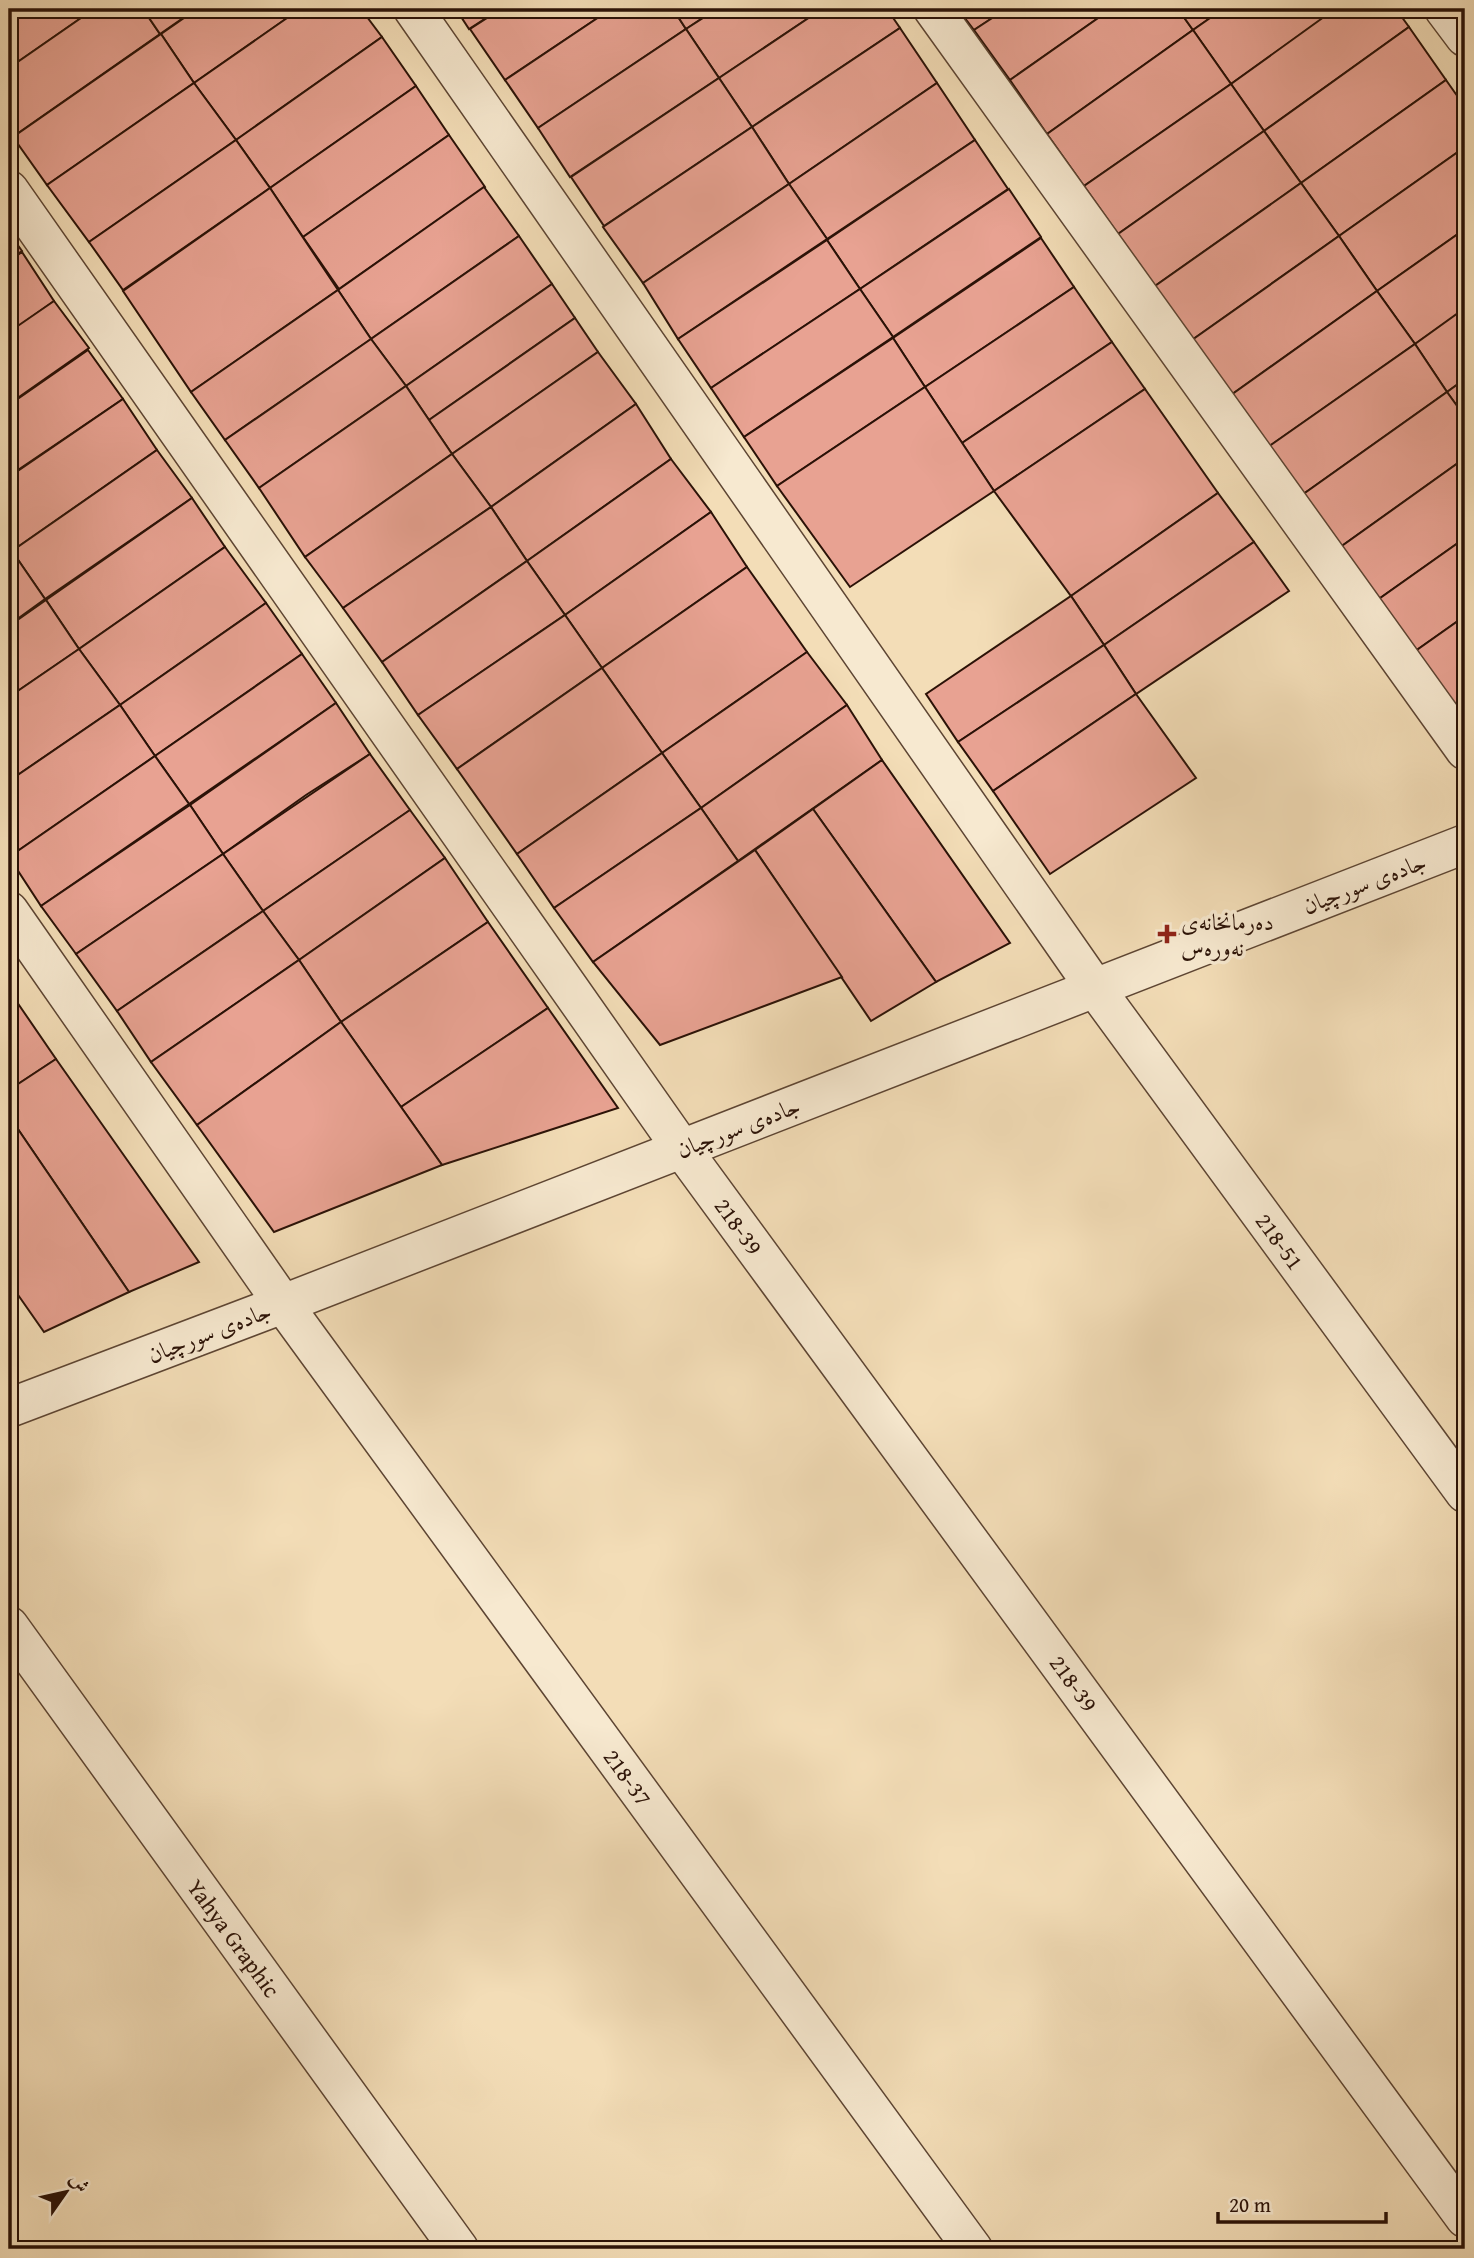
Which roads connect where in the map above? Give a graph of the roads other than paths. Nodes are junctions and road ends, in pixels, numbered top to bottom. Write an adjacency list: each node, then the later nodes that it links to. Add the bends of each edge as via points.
1 (413, 9): 9 (street, 218-51)
2 (933, 9): 6 (street)
3 (1444, 9): 4 (street)
4 (1465, 37)
5 (9, 190): 10 (street, 218-39)
6 (1465, 750)
7 (1465, 844): 9 (street, جادەی سورچیان)
8 (9, 911): 11 (street, 218-37)
9 (1095, 988): 10 (street, جادەی سورچیان); 13 (street, 218-51)
10 (682, 1149): 11 (street, جادەی سورچیان); 15 (street, 218-39)
11 (283, 1304): 12 (street, جادەی سورچیان); 17 (street, 218-37)
12 (9, 1408)
13 (1465, 1493)
14 (9, 1626): 16 (street, Yahya Graphic)
15 (1465, 2218)
16 (459, 2249)
17 (973, 2249)

